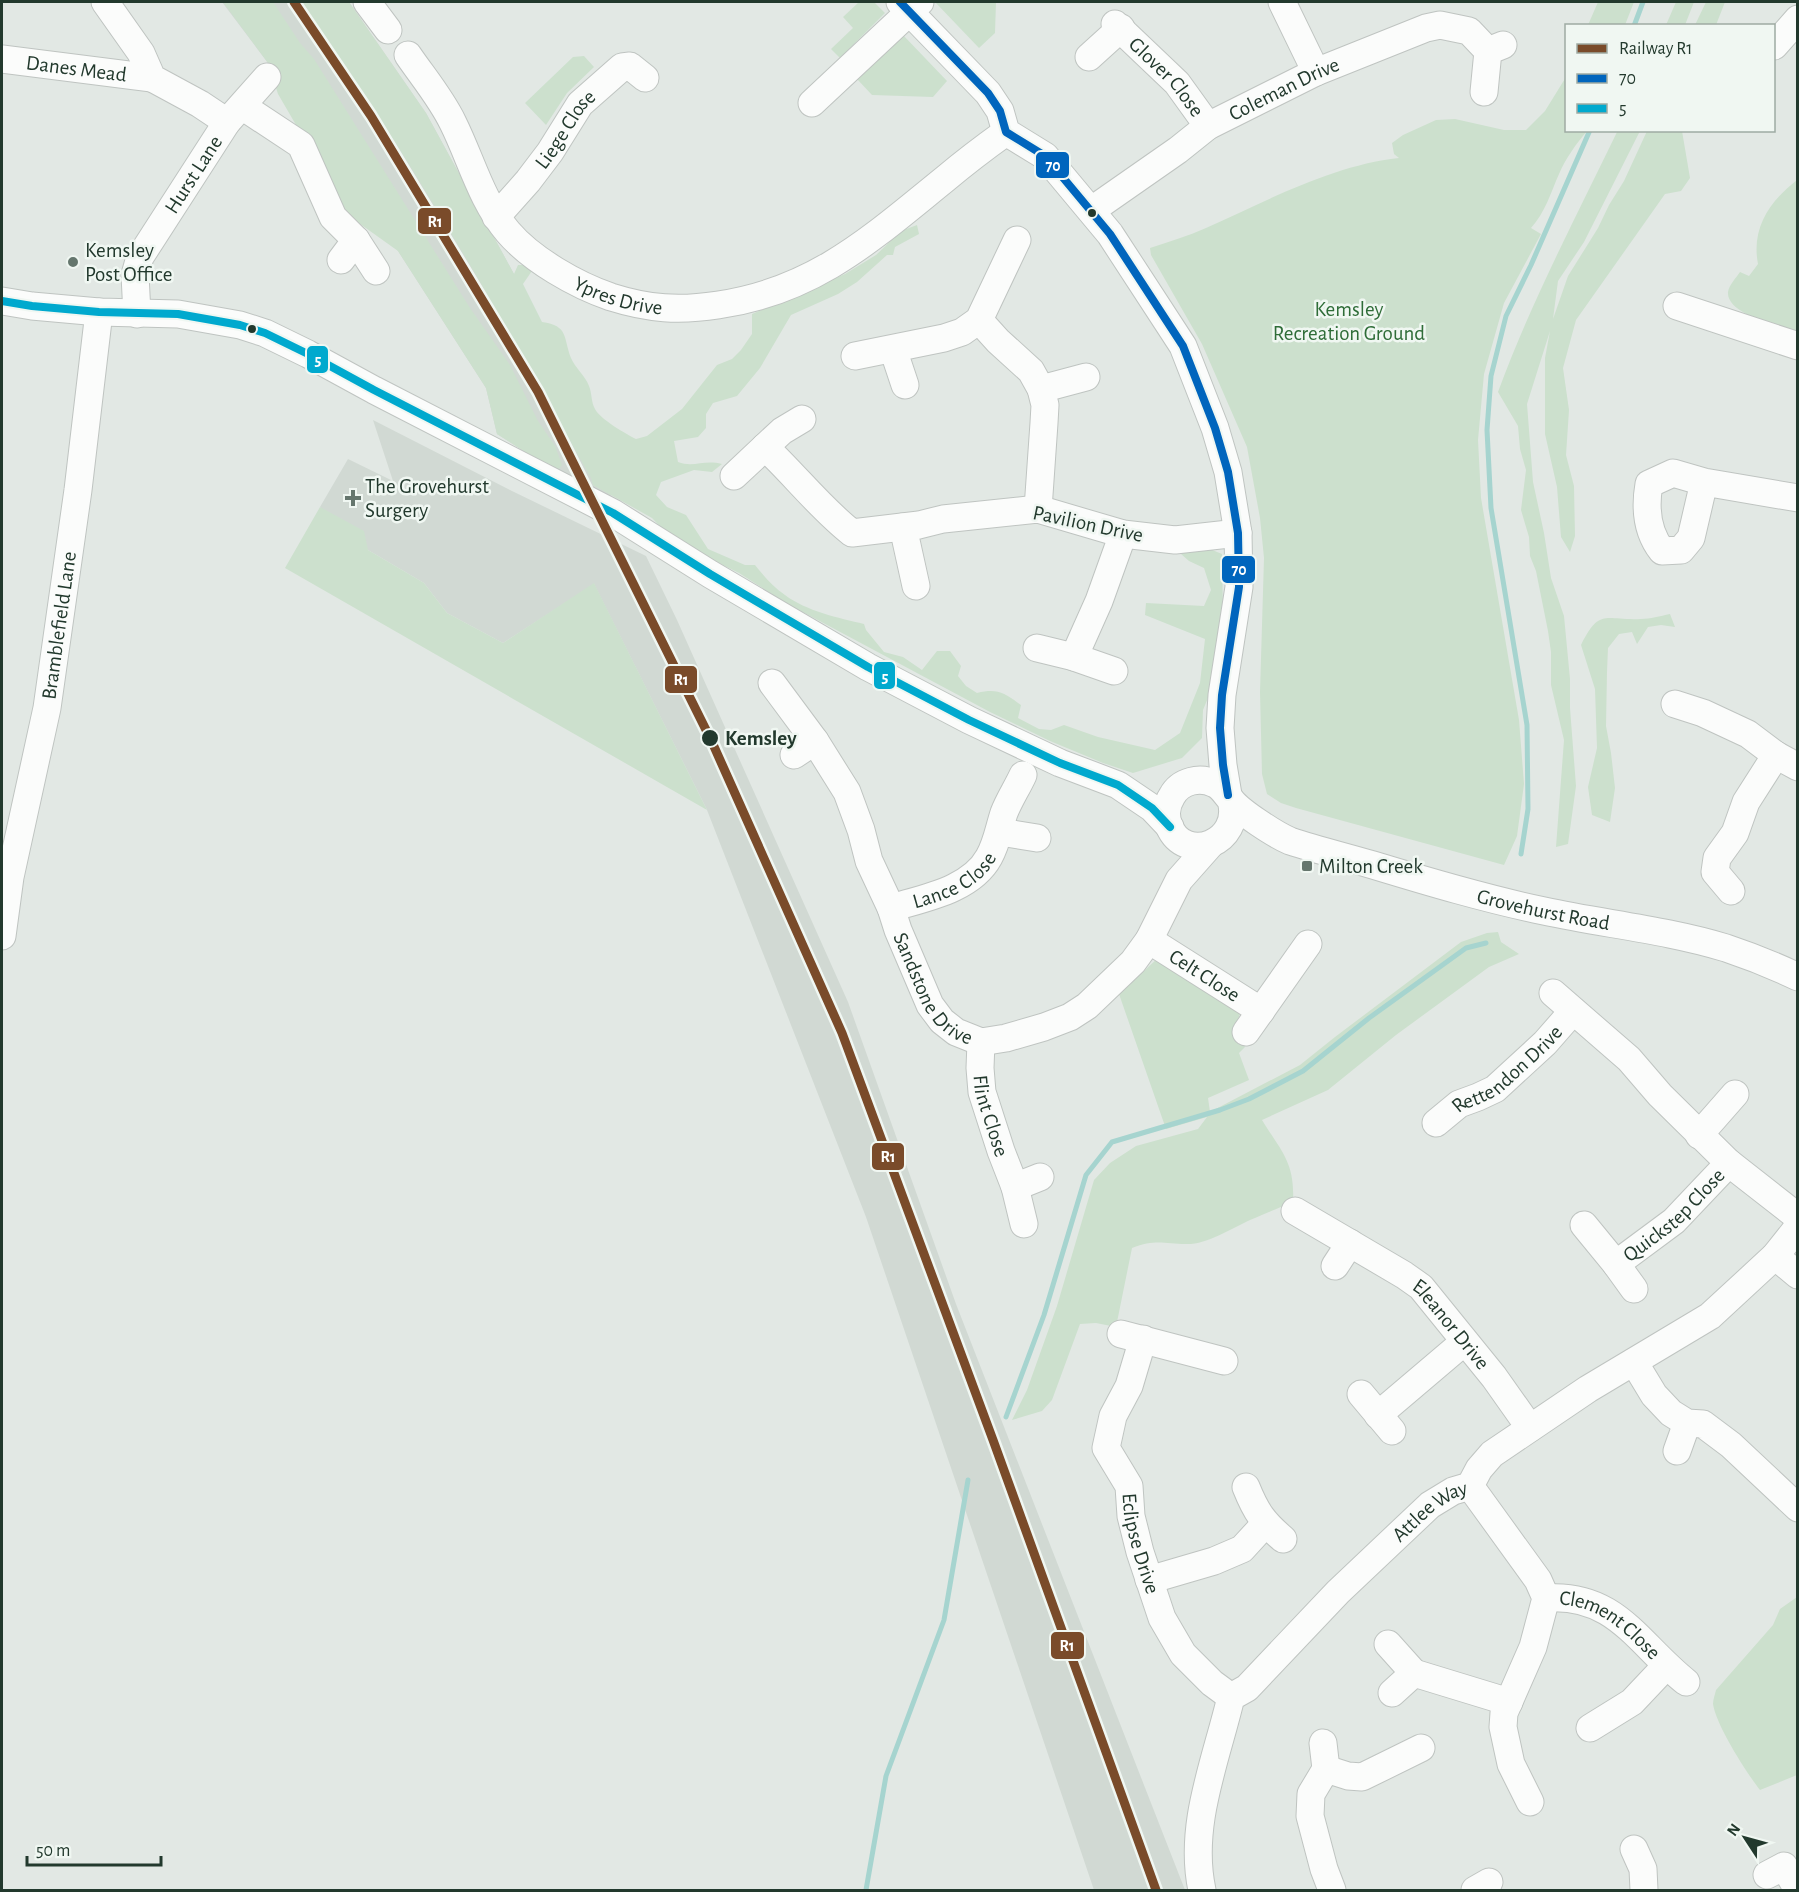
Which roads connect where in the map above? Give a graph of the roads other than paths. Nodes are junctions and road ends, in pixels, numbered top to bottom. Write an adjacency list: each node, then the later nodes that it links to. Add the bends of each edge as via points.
1 (105, 2): 13 (street, via 141,53)
2 (368, 2): 6 (street)
3 (1282, 2): 11 (street)
4 (910, 5): 16 (street); 19 (street, via 988,93 1000,111)
5 (1797, 19): 7 (street)
6 (388, 30)
7 (1775, 44)
8 (408, 55): 21 (street, Ypres Drive, via 453,123)
9 (1089, 57): 18 (street, Glover Close, via 1118,26 1176,83)
10 (2, 59): 13 (street, Danes Mead)
11 (1316, 72): 15 (street, Coleman Drive, via 1440,25 1469,32 1496,48); 18 (street, Coleman Drive)
12 (267, 77): 17 (street, Hurst Lane)
13 (152, 78): 17 (street, via 200,104)
14 (645, 78): 21 (street, Liege Close, via 630,66 622,67 585,98 550,152)
15 (1484, 92)
16 (812, 103)
17 (234, 114): 23 (street, via 301,145 348,250); 27 (street, Hurst Lane, via 140,257 135,275)
18 (1208, 126): 20 (street, Coleman Drive)
19 (1006, 132): 20 (street, via 1045,156); 21 (street, Ypres Drive, via 861,246 816,274 743,302 699,308 649,308 607,296 572,280 539,258 509,234)
20 (1092, 210): 42 (street, via 1183,346 1228,472)
21 (496, 217)
22 (1017, 240): 28 (street)
23 (376, 271)
24 (2, 301): 26 (street)
25 (1677, 306): 29 (street)
26 (99, 312): 27 (street); 64 (street, Bramblefield Lane, via 47,708 10,878)
27 (137, 314): 53 (street, via 178,314 265,333 613,513 888,678 1060,763)
28 (979, 320): 30 (street, via 962,332); 34 (street, via 1031,371)
29 (1797, 346)
30 (893, 349): 31 (street); 33 (street)
31 (855, 356)
32 (1086, 377): 34 (street)
33 (905, 385)
34 (1041, 389): 40 (street, via 1045,414)
35 (802, 419): 36 (street)
36 (765, 447): 37 (street); 41 (street, Pavilion Drive, via 852,533)
37 (734, 476)
38 (1704, 482): 39 (street)
39 (1797, 498)
40 (1038, 509): 41 (street, Pavilion Drive, via 943,519); 43 (street, Pavilion Drive)
41 (903, 528): 44 (street)
42 (1238, 533): 43 (street, Pavilion Drive, via 1175,540); 50 (street, via 1239,587)
43 (1123, 534): 46 (street)
44 (916, 586)
45 (1037, 648): 46 (street)
46 (1074, 657): 47 (street)
47 (1114, 671)
48 (772, 683): 62 (street, Sandstone Drive, via 804,748 847,792 869,861)
49 (1675, 704): 51 (street, via 1748,734)
50 (1220, 728): 54 (street, via 1196,771); 55 (street)
51 (1786, 761): 61 (street, via 1746,802 1735,832 1718,858 1715,872)
52 (1023, 775): 57 (street, Lance Close)
53 (1118, 785): 54 (street); 56 (street, via 1152,808)
54 (1180, 787): 55 (street, via 1191,781 1208,781); 56 (street, via 1168,804)
55 (1229, 798): 59 (street, Grovehurst Road); 60 (street, via 1233,808 1230,829)
56 (1171, 829): 60 (street, via 1186,844 1201,847); 63 (street, Sandstone Drive)
57 (1000, 832): 58 (street, Lance Close); 62 (street, Lance Close, via 989,857 970,878 947,890)
58 (1037, 838)
59 (1288, 840): 60 (street, Grovehurst Road); 67 (street, Grovehurst Road, via 1544,911 1727,948)
60 (1214, 843): 63 (street, Sandstone Drive, via 1179,880)
61 (1731, 891)
62 (891, 908): 70 (street, Sandstone Drive, via 930,1005 956,1032)
63 (1164, 911): 65 (street, Sandstone Drive)
64 (2, 936)
65 (1149, 940): 66 (street, Celt Close, via 1253,1021); 70 (street, Sandstone Drive, via 1108,988 1070,1017)
66 (1308, 944)
67 (1797, 977)
68 (1553, 993): 69 (street, Rettendon Drive)
69 (1573, 1011): 72 (street, Rettendon Drive, via 1495,1089 1478,1098 1451,1094); 73 (street, Rettendon Drive, via 1629,1059)
70 (981, 1042): 76 (street, Flint Close, via 982,1092)
71 (1735, 1094): 73 (street)
72 (1436, 1123)
73 (1699, 1135): 74 (street, Rettendon Drive)
74 (1729, 1163): 78 (street, Rettendon Drive); 84 (street, Quickstep Close, via 1674,1221)
75 (1040, 1177): 76 (street)
76 (1015, 1187): 79 (street, Flint Close)
77 (1295, 1211): 82 (street, Eleanor Drive)
78 (1797, 1217)
79 (1024, 1224)
80 (1584, 1225): 84 (street, Quickstep Close)
81 (1797, 1227): 83 (street, Attlee Way)
82 (1350, 1243): 85 (street); 88 (street, Eleanor Drive, via 1421,1287)
83 (1775, 1256): 86 (street); 90 (street, Attlee Way, via 1710,1316)
84 (1616, 1264): 87 (street, Quickstep Close)
85 (1335, 1266)
86 (1797, 1275)
87 (1634, 1289)
88 (1464, 1342): 91 (street, via 1385,1423); 93 (street, Eleanor Drive)
89 (1224, 1361): 98 (street, Eclipse Drive, via 1132,1337 1130,1386 1113,1416 1106,1448 1130,1486 1131,1516)
90 (1634, 1362): 92 (street, via 1654,1395); 93 (street, Attlee Way)
91 (1361, 1394)
92 (1687, 1423): 94 (street); 97 (street, via 1703,1424 1731,1445)
93 (1530, 1428): 95 (street, Attlee Way, via 1492,1454)
94 (1677, 1451)
95 (1470, 1486): 99 (street, Clement Close, via 1538,1580); 103 (street, Attlee Way, via 1430,1505 1360,1570 1246,1689)
96 (1246, 1487): 98 (street, via 1254,1508 1274,1532 1214,1561)
97 (1797, 1508)
98 (1149, 1580): 103 (street, Eclipse Drive, via 1162,1618 1183,1654)
99 (1546, 1598): 104 (street, Clement Close, via 1533,1647); 105 (street, Clement Close, via 1563,1596 1611,1612 1676,1674)
100 (1388, 1644): 101 (street)
101 (1414, 1673): 102 (street); 104 (street)
102 (1392, 1692)
103 (1231, 1697): 110 (street, via 1203,1805 1199,1832)
104 (1509, 1702): 107 (street, Clement Close, via 1503,1727 1511,1764)
105 (1590, 1728)
106 (1421, 1748): 111 (street, via 1362,1777 1348,1776 1325,1756 1311,1794 1310,1816)
107 (1530, 1802)
108 (1634, 1850): 112 (street, via 1643,1869)
109 (1767, 1875): 113 (street, via 1784,1866)
110 (1202, 1890)
111 (1332, 1890)
112 (1644, 1890)
113 (1797, 1890)

